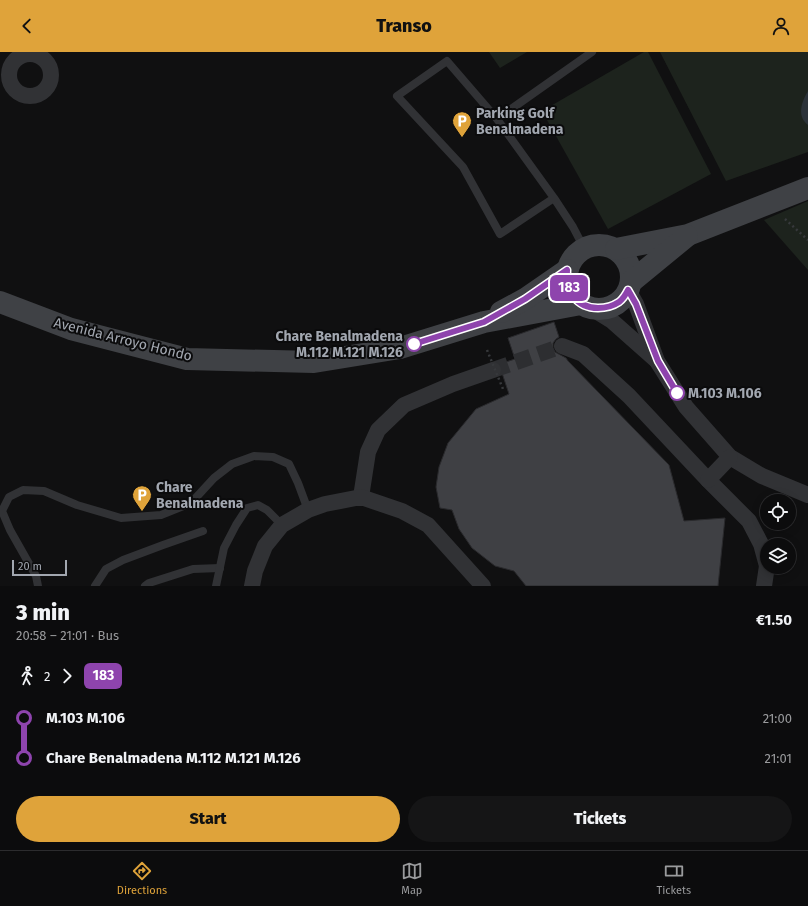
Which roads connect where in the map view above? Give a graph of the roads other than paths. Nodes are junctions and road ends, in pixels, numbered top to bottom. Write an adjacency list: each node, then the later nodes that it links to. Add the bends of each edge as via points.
1 (592, 52): 4 (lane)
2 (20, 54): 3 (street, via 11,66); 3 (street, via 34,55 46,62 50,81 42,92 36,95 22,95)
3 (6, 89)
4 (497, 119): 6 (lane); 6 (lane, via 447,62 397,96 463,167 500,234)
5 (808, 188): 7 (main road)
6 (554, 198): 8 (lane)
7 (688, 235): 9 (main road); 11 (main road)
8 (584, 248): 9 (main road, via 606,245); 10 (main road, via 576,254)
9 (616, 249): 11 (main road, via 625,258 630,270)
10 (567, 270): 13 (main road, via 569,289 574,298); 14 (main road, Avenida Arroyo Hondo, via 525,299)
11 (630, 286): 13 (main road, via 619,302 606,308); 16 (street)
12 (0, 302): 14 (main road, Avenida Arroyo Hondo, via 71,329 187,359 314,362 400,348)
13 (586, 306): 14 (main road, Avenida Arroyo Hondo); 16 (street, via 612,321)
14 (484, 322)
15 (562, 346): 19 (street, via 583,354 630,396)
16 (658, 361): 18 (street, via 686,408)
17 (493, 370): 21 (street, via 404,405 378,430 368,452)
18 (730, 457): 19 (street); 20 (street, via 762,476)
19 (708, 480): 25 (street, via 749,521)
20 (808, 495)
21 (361, 497): 22 (street); 33 (street, via 402,511 428,525)
22 (308, 510): 23 (street); 28 (lane, via 289,464 273,457 254,456 232,464 214,478 191,503 162,515 121,518 77,505 44,491 23,490 9,497 2,511 36,576)
23 (282, 525): 26 (lane, via 258,505 247,508 224,548); 32 (street, via 265,546)
24 (203, 531): 29 (lane, via 123,560 106,569)
25 (760, 542)
26 (220, 568): 30 (lane, via 193,569); 31 (lane)
27 (766, 574): 34 (street)
28 (38, 586)
29 (94, 586)
30 (145, 586)
31 (216, 586)
32 (252, 586)
33 (483, 586)
34 (764, 586)

